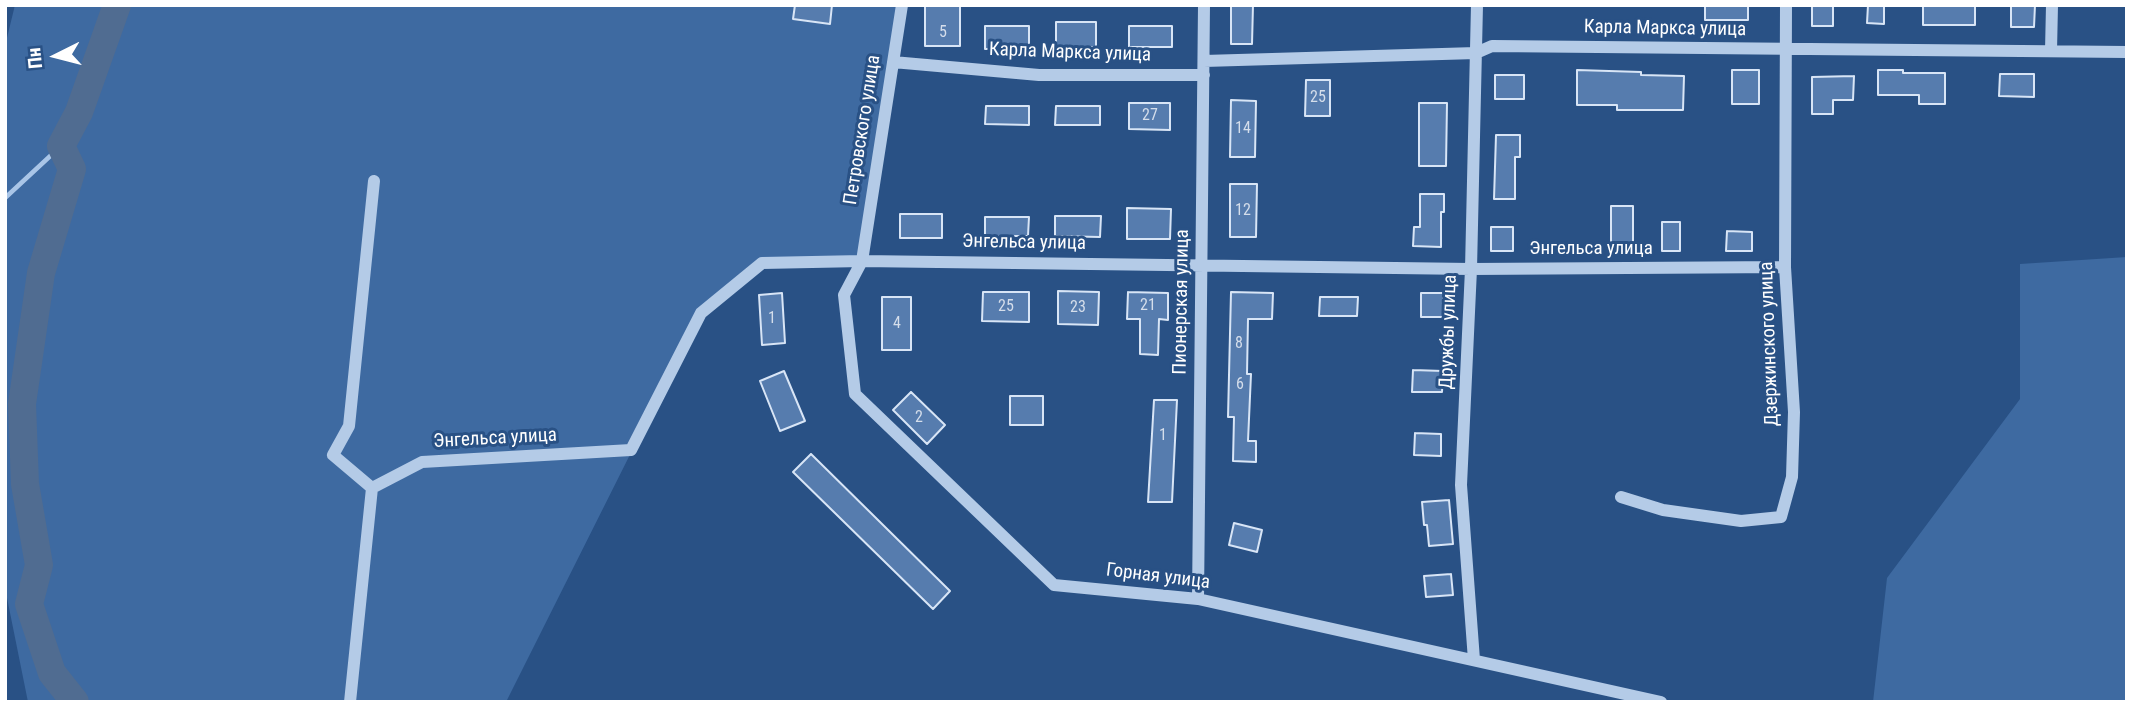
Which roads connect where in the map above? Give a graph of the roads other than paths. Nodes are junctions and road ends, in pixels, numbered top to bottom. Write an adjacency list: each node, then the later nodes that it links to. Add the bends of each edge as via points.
1 (902, 5): 11 (street, Петровского улица)
2 (1204, 5): 10 (street, Пионерская улица)
3 (1477, 5): 9 (street, Дружбы улица)
4 (1786, 5): 6 (street, Дзержинского улица)
5 (2052, 5): 7 (street)
6 (1786, 50): 7 (street, Карла Маркса улица); 9 (street, Карла Маркса улица, via 1492,46); 16 (street, Дзержинского улица)
7 (2051, 51): 8 (street, Карла Маркса улица)
8 (2127, 52)
9 (1476, 53): 10 (street, Карла Маркса улица); 17 (street, Дружбы улица)
10 (1204, 61): 12 (street, Пионерская улица)
11 (893, 62): 12 (street, Карла Маркса улица, via 1039,75); 14 (street, Петровского улица)
12 (1204, 75): 15 (street, Пионерская улица)
13 (374, 181): 18 (street, via 349,426 333,454)
14 (862, 261): 15 (street, Энгельса улица); 18 (street, Энгельса улица, via 762,263 701,313 631,450 422,462); 20 (street, Горная улица, via 844,295 855,394 1054,585)
15 (1202, 264): 17 (street, Энгельса улица); 20 (street, Пионерская улица)
16 (1785, 267): 17 (street, Энгельса улица); 19 (street, Дзержинского улица, via 1794,412 1792,477 1780,517 1741,521 1663,510)
17 (1471, 269): 21 (street, Дружбы улица, via 1461,485)
18 (372, 488): 22 (street)
19 (1621, 497)
20 (1198, 599): 21 (street, Горная улица)
21 (1474, 660): 23 (street, Горная улица)
22 (350, 702)
23 (1661, 702)

